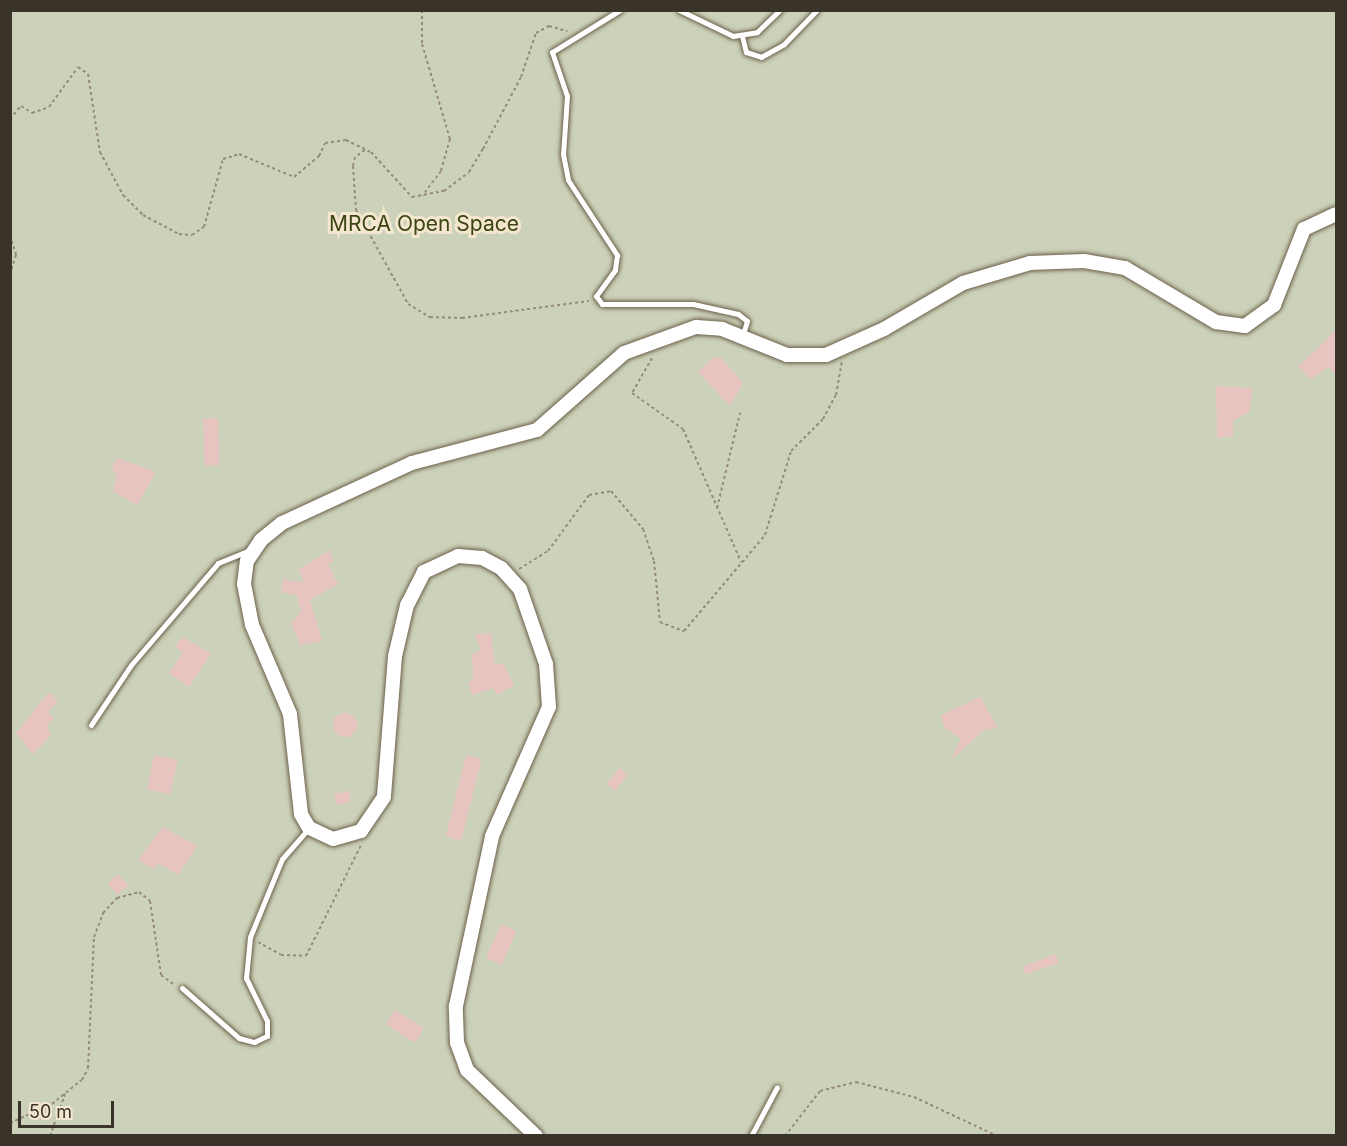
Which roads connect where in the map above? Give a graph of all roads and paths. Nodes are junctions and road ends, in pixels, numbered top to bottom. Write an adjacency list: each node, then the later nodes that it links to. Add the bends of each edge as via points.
1 (422, 10): 10 (path, via 422,45 450,139 441,171)
2 (620, 10): 6 (lane)
3 (679, 10): 7 (lane, via 712,30)
4 (780, 10): 7 (lane, via 757,32)
5 (817, 10): 7 (lane, via 784,44 761,57 746,52)
6 (575, 34): 10 (path, via 549,26 536,33 521,77 468,172 444,191); 14 (lane, via 555,47 552,57 567,96 563,154 568,180 617,255)
7 (742, 36)
8 (10, 119): 9 (path, via 21,106 32,113 49,107 78,67 88,74 100,152 123,195 143,215 179,234 204,227 223,159 239,154 294,177 332,139)
9 (367, 150): 10 (path, via 404,192); 14 (path, via 354,157 356,210 401,296 421,313 462,318)
10 (420, 197)
11 (1336, 214): 15 (main road, via 1304,229 1274,305 1245,326 1216,322 1125,268 1058,262 1008,268 963,283 884,329 826,355 787,355)
12 (10, 235): 13 (path, via 16,255)
13 (10, 273)
14 (598, 300): 15 (lane, via 693,304 740,315 747,325)
15 (742, 337): 20 (main road, via 696,327 648,341 609,364 537,430 412,463 282,522)
16 (652, 358): 19 (path, via 632,393 683,429)
17 (842, 361): 21 (path, via 836,395 822,419 791,451 772,520)
18 (740, 413): 19 (path)
19 (717, 508): 21 (path)
20 (254, 549): 23 (lane, via 218,563 130,665); 24 (main road, via 244,584 252,625 290,714 301,814)
21 (741, 562): 22 (path, via 684,631 670,630 655,610 654,561 644,529 611,490 589,495 548,551)
22 (509, 575): 25 (main road, via 493,562 458,556 438,561 418,580 395,656 384,797); 32 (main road, via 537,632 550,683 549,707 503,802 478,882 456,1006 457,1043 478,1083)
23 (91, 725)
24 (309, 828): 25 (main road, via 333,839); 26 (lane, via 282,859)
25 (361, 831): 26 (path, via 363,849 306,956 281,955)
26 (250, 937): 27 (lane, via 246,978 267,1021 267,1036 254,1042 239,1038)
27 (182, 988): 29 (path, via 161,975 150,901 139,892 117,898 103,913 94,937 88,1068)
28 (777, 1087): 33 (lane)
29 (65, 1094): 30 (path); 31 (path)
30 (10, 1123)
31 (50, 1136)
32 (536, 1136)
33 (751, 1136)
34 (785, 1136): 35 (path, via 820,1091 856,1082 914,1098)
35 (997, 1136)

